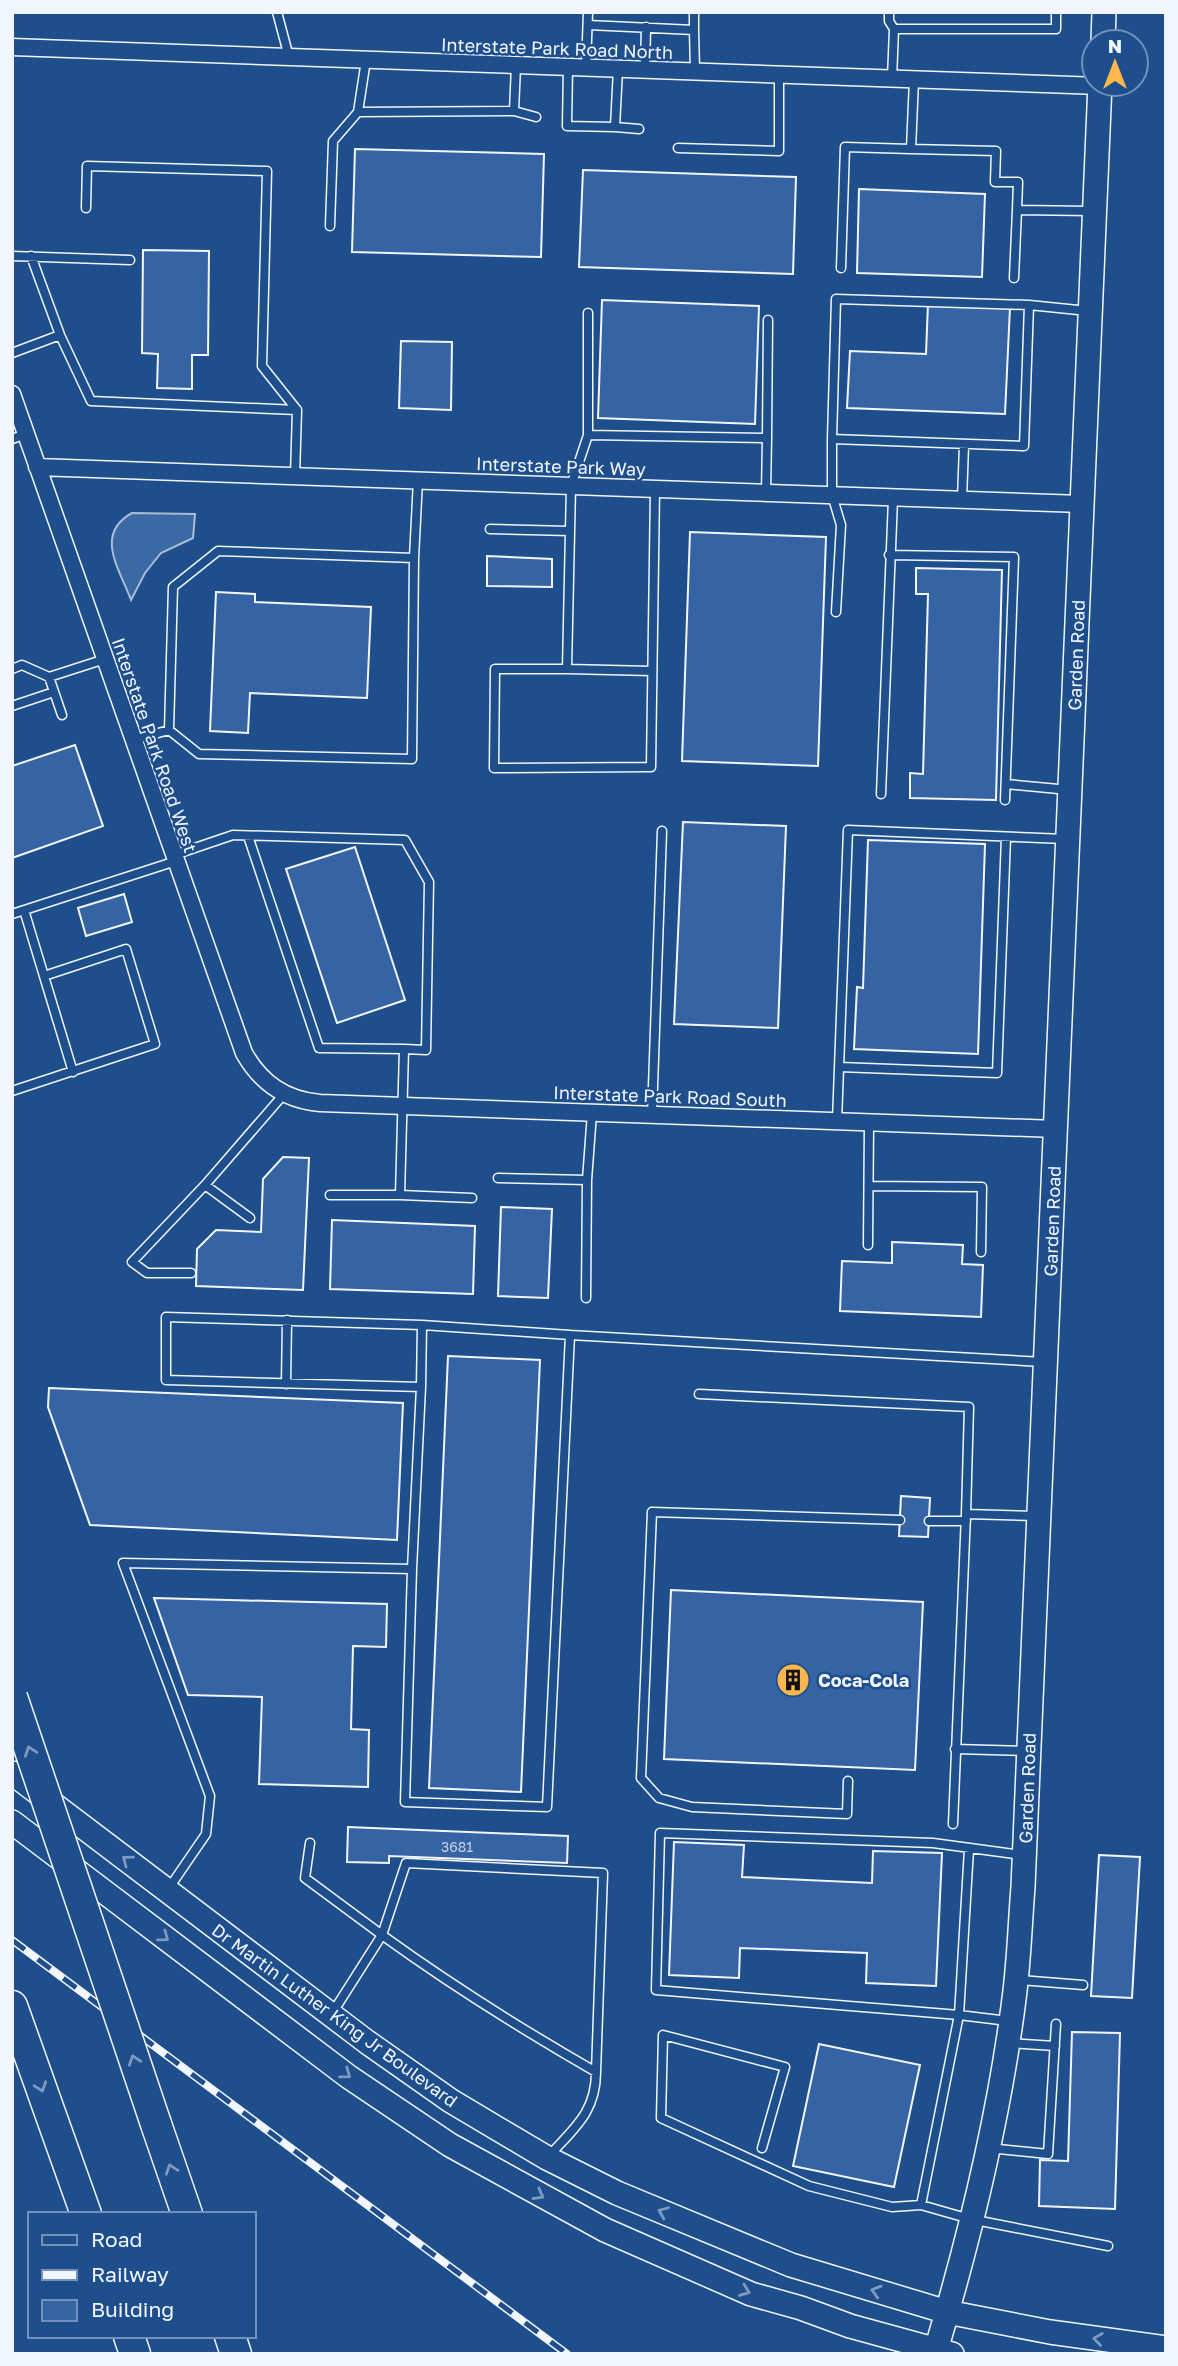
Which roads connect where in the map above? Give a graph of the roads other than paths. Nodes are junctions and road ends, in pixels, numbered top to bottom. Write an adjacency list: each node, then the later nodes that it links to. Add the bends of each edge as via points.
1 (277, 12): 11 (lane)
2 (588, 12): 6 (lane)
3 (694, 12): 9 (lane)
4 (889, 12): 8 (lane)
5 (1056, 12): 8 (lane, via 1056,29)
6 (588, 25): 7 (lane); 15 (lane)
7 (646, 27): 9 (lane); 17 (lane)
8 (894, 29): 20 (lane)
9 (694, 30): 18 (lane)
10 (12, 47): 11 (street, Interstate Park Road North)
11 (289, 57): 12 (street, Interstate Park Road North)
12 (366, 60): 13 (street, Interstate Park Road North); 24 (lane)
13 (516, 66): 14 (street, Interstate Park Road North); 25 (lane)
14 (568, 67): 15 (street, Interstate Park Road North); 27 (lane, via 567,127)
15 (586, 68): 16 (street, Interstate Park Road North)
16 (618, 69): 17 (street, Interstate Park Road North); 27 (lane)
17 (645, 70): 18 (street, Interstate Park Road North)
18 (695, 72): 19 (street, Interstate Park Road North)
19 (779, 75): 20 (street, Interstate Park Road North); 29 (lane, via 779,151)
20 (892, 79): 21 (street, Interstate Park Road North)
21 (914, 80): 22 (street, Interstate Park Road North); 30 (lane)
22 (1080, 84)
23 (1099, 98): 33 (main road, Garden Road)
24 (358, 111): 25 (lane); 34 (lane, via 333,141)
25 (514, 111): 26 (lane)
26 (537, 117)
27 (615, 127): 28 (lane)
28 (639, 129)
29 (678, 148)
30 (911, 149): 32 (lane, via 996,151 995,182 1018,182); 38 (lane, via 845,147)
31 (86, 208): 47 (lane, via 87,166 267,172 262,366)
32 (1017, 210): 33 (lane); 39 (lane)
33 (1095, 211): 41 (main road, Garden Road)
34 (330, 226)
35 (12, 256): 36 (lane)
36 (31, 256): 37 (lane); 44 (lane)
37 (130, 260)
38 (841, 268)
39 (1014, 278)
40 (1029, 305): 41 (lane); 51 (lane, via 836,299); 52 (lane, via 1024,446)
41 (1091, 311): 62 (main road, Garden Road)
42 (588, 313): 48 (lane)
43 (768, 320): 50 (lane)
44 (61, 335): 45 (lane); 47 (lane, via 91,401)
45 (12, 353)
46 (12, 394): 49 (street, Interstate Park Road West)
47 (297, 410): 54 (lane)
48 (588, 435): 50 (lane); 56 (lane)
49 (19, 437): 53 (street, Interstate Park Road West)
50 (767, 438): 58 (lane)
51 (832, 439): 52 (lane); 59 (lane)
52 (964, 444): 61 (lane)
53 (37, 467): 54 (street, Interstate Park Way); 68 (street, Interstate Park Road West)
54 (295, 477): 55 (street, Interstate Park Way)
55 (418, 480): 56 (street, Interstate Park Way); 66 (lane)
56 (571, 486): 57 (street, Interstate Park Way); 64 (lane)
57 (656, 489): 58 (street, Interstate Park Way); 71 (lane)
58 (766, 493): 59 (street, Interstate Park Way)
59 (832, 495): 60 (street, Interstate Park Way); 67 (lane, via 841,524)
60 (893, 499): 61 (street, Interstate Park Way); 65 (lane)
61 (962, 500): 62 (street, Interstate Park Way)
62 (1082, 504): 79 (main road, Garden Road)
63 (490, 529): 64 (lane)
64 (570, 531): 70 (lane)
65 (889, 555): 78 (lane, via 1014,557); 80 (lane)
66 (414, 558): 76 (lane, via 218,551 173,587); 76 (lane, via 412,759 199,754)
67 (836, 612)
68 (105, 659): 72 (lane); 77 (street, Interstate Park Road West)
69 (12, 669): 72 (lane, via 22,665)
70 (567, 669): 71 (lane); 71 (lane, via 495,669 494,768 651,768)
71 (652, 671)
72 (49, 677): 73 (lane)
73 (54, 692): 74 (lane); 75 (lane)
74 (12, 706)
75 (62, 715)
76 (169, 730): 77 (lane)
77 (133, 740): 86 (street, Interstate Park Road West)
78 (1006, 784): 79 (lane); 81 (lane)
79 (1070, 790): 85 (main road, Garden Road)
80 (881, 794)
81 (1005, 800)
82 (662, 831): 97 (lane)
83 (248, 836): 86 (lane, via 233,835); 90 (lane, via 319,1048); 90 (lane, via 405,839 429,882 426,1050)
84 (1006, 836): 85 (lane); 91 (lane, via 848,830); 91 (lane, via 998,1073)
85 (1068, 839): 100 (main road, Garden Road)
86 (175, 858): 87 (lane); 94 (street, Interstate Park Road West, via 244,1053 260,1077)
87 (24, 910): 88 (lane); 89 (lane)
88 (12, 914)
89 (44, 976): 92 (lane); 92 (lane, via 126,949 155,1045)
90 (404, 1049): 95 (lane)
91 (839, 1067): 98 (lane)
92 (73, 1072): 93 (lane)
93 (12, 1091)
94 (284, 1094): 95 (street, Interstate Park Road South, via 307,1102); 103 (lane)
95 (403, 1106): 96 (street, Interstate Park Road South); 106 (lane)
96 (592, 1113): 97 (street, Interstate Park Road South); 102 (lane)
97 (652, 1115): 98 (street, Interstate Park Road South)
98 (837, 1121): 99 (street, Interstate Park Road South)
99 (869, 1123): 100 (street, Interstate Park Road South); 104 (lane)
100 (1056, 1129): 116 (main road, Garden Road)
101 (498, 1178): 102 (lane)
102 (587, 1180): 112 (lane)
103 (205, 1185): 108 (lane); 111 (lane, via 132,1262 147,1273)
104 (869, 1186): 109 (lane); 110 (lane, via 982,1187)
105 (330, 1195): 106 (lane)
106 (400, 1195): 107 (lane)
107 (472, 1198)
108 (250, 1219)
109 (868, 1245)
110 (981, 1252)
111 (191, 1273)
112 (586, 1298)
113 (287, 1320): 114 (lane); 117 (lane); 117 (lane, via 166,1317 166,1380)
114 (422, 1325): 115 (lane); 118 (lane)
115 (570, 1335): 116 (lane); 124 (lane, via 547,1807 405,1802)
116 (1045, 1362): 120 (main road, Garden Road)
117 (286, 1384): 118 (lane)
118 (421, 1387): 124 (lane)
119 (699, 1394): 121 (lane, via 969,1407)
120 (1039, 1516): 121 (lane); 127 (main road, Garden Road)
121 (966, 1518): 123 (lane); 126 (lane)
122 (900, 1520): 129 (lane, via 652,1512 641,1778 659,1798 692,1807 846,1814)
123 (929, 1521)
124 (412, 1569): 135 (lane, via 123,1563 210,1796 206,1834)
125 (12, 1697): 151 (highway, one-way to 125, bridge)
126 (955, 1749): 127 (lane); 131 (lane)
127 (1029, 1751): 134 (main road, Garden Road)
128 (12, 1773): 135 (main road, Dr Martin Luther King Jr Boulevard, one-way to 128)
129 (848, 1781)
130 (12, 1822): 156 (main road, one-way to 156, via 349,2077 450,2145 605,2230 720,2281)
131 (953, 1824)
132 (310, 1843): 136 (lane, via 305,1878)
133 (969, 1849): 134 (lane); 141 (lane); 141 (lane, via 933,1843 660,1833 656,1990)
134 (1024, 1856): 137 (main road, Garden Road)
135 (168, 1891): 140 (main road, Dr Martin Luther King Jr Boulevard)
136 (382, 1936): 140 (lane); 145 (lane); 145 (lane, via 406,1863 603,1873)
137 (1016, 1979): 138 (lane); 143 (main road, Garden Road)
138 (1083, 1985)
139 (15, 2014): 150 (highway, one-way to 150)
140 (331, 2015): 148 (main road, Dr Martin Luther King Jr Boulevard, via 451,2101)
141 (959, 2015): 143 (lane); 149 (lane)
142 (1056, 2024): 144 (lane)
143 (1009, 2032): 144 (lane); 146 (main road, Garden Road)
144 (1055, 2046): 146 (lane, via 1048,2154)
145 (596, 2072): 148 (lane, via 596,2092 586,2115)
146 (987, 2147): 152 (main road, Garden Road)
147 (762, 2148): 149 (lane, via 785,2067 663,2035 662,2118 809,2186 892,2207)
148 (547, 2158): 154 (main road, Dr Martin Luther King Jr Boulevard, one-way to 148, via 791,2264 617,2193)
149 (921, 2205): 152 (lane)
150 (85, 2212)
151 (186, 2212)
152 (970, 2219): 153 (lane); 154 (main road, Garden Road)
153 (1108, 2246)
154 (947, 2312): 155 (main road, Dr Martin Luther King Jr Boulevard, one-way to 154); 156 (main road, Garden Road)
155 (1166, 2348)
156 (941, 2352)

